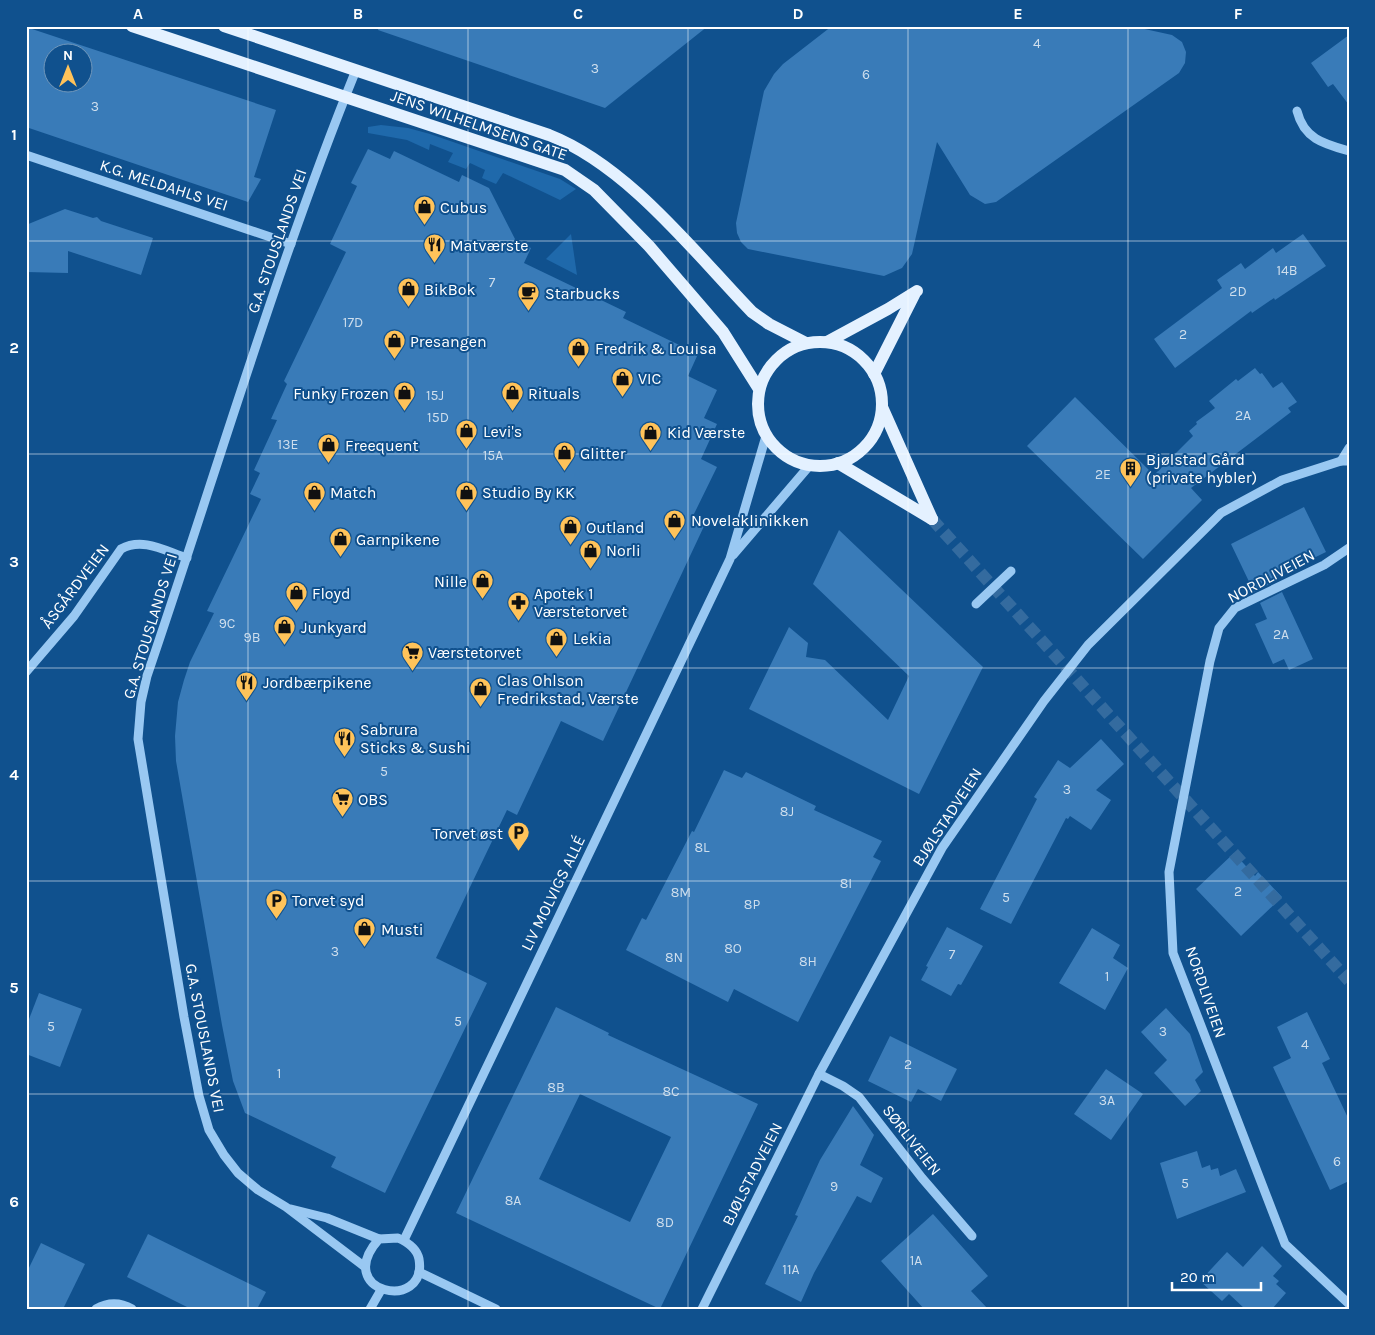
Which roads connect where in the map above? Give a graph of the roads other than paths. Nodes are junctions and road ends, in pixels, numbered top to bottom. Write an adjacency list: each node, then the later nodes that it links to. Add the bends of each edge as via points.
1 (132, 26): 4 (main road, JENS WILHELMSENS GATE)
2 (224, 26): 3 (main road, JENS WILHELMSENS GATE)
3 (356, 70): 4 (street, G.A. STOUSLANDS VEI); 10 (main road, JENS WILHELMSENS GATE, via 549,135 584,151 648,204 752,312)
4 (345, 98): 8 (street, G.A. STOUSLANDS VEI, via 330,130); 12 (main road, JENS WILHELMSENS GATE, via 565,170 594,190 649,246 723,332)
5 (1297, 112): 6 (street, via 1309,135 1319,142)
6 (1349, 151)
7 (26, 155): 8 (street, K.G. MELDAHLS VEI)
8 (291, 244): 20 (street, G.A. STOUSLANDS VEI)
9 (827, 342): 10 (main road); 11 (main road, via 854,352); 11 (main road, via 917,291)
10 (806, 343): 12 (main road, via 793,348 772,364)
11 (874, 374): 13 (main road)
12 (760, 389): 14 (main road, via 757,405)
13 (882, 407): 17 (main road, via 878,426 869,442 855,455); 17 (main road, via 932,519)
14 (766, 436): 18 (main road, via 792,459); 21 (street, LIV MOLVIGS ALLÉ)
15 (1349, 448): 16 (street)
16 (1345, 461): 25 (street, BJØLSTADVEIEN, via 1282,480 1221,513 1088,645 1028,724 942,848)
17 (838, 463): 18 (main road)
18 (810, 465): 21 (street, LIV MOLVIGS ALLÉ)
19 (1349, 548): 33 (street, NORDLIVEIEN, via 1324,565 1235,608 1219,628 1169,872 1173,953 1285,1244)
20 (187, 558): 24 (street, ÅSGÅRDVEIEN, via 142,543 131,544 121,550 79,609); 26 (street, G.A. STOUSLANDS VEI, via 141,702 140,764 187,1035 209,1130 238,1173)
21 (730, 559): 29 (street, LIV MOLVIGS ALLÉ)
22 (1012, 571): 23 (street)
23 (976, 604)
24 (26, 672)
25 (819, 1074): 27 (street, SØRLIVEIEN, via 859,1097); 38 (street, BJØLSTADVEIEN)
26 (286, 1207): 28 (street, G.A. STOUSLANDS VEI, via 327,1218); 30 (street, G.A. STOUSLANDS VEI)
27 (972, 1236)
28 (379, 1240): 29 (street); 30 (street, via 368,1252)
29 (404, 1240): 31 (street, via 418,1255)
30 (364, 1267): 32 (street, via 370,1281)
31 (419, 1272): 32 (street, via 407,1288 394,1292); 37 (street)
32 (380, 1290): 36 (street)
33 (1349, 1304)
34 (96, 1309): 35 (street, via 104,1304)
35 (132, 1309)
36 (370, 1309)
37 (496, 1309)
38 (702, 1309)

